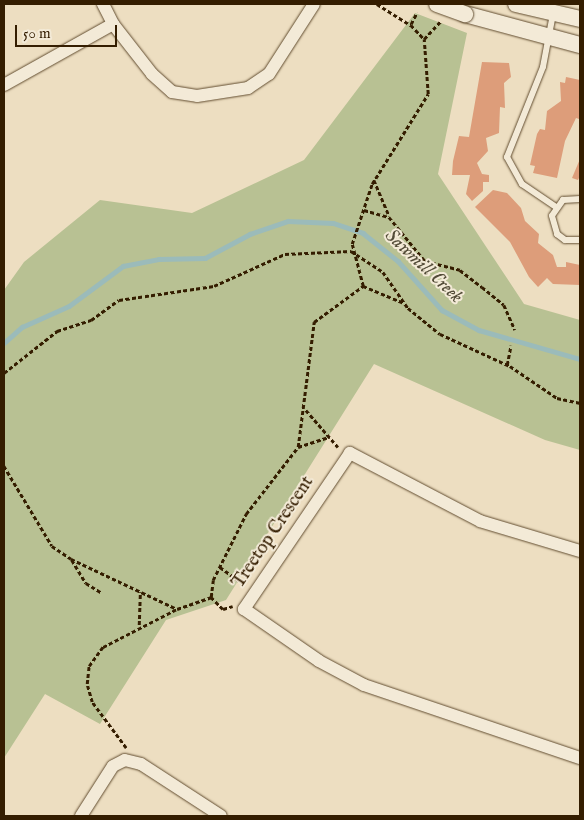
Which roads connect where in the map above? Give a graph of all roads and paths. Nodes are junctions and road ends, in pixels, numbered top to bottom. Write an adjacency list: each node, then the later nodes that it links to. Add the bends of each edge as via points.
1 (103, 4): 9 (street)
2 (314, 4): 9 (street, via 269,74 248,88 220,94 172,92)
3 (377, 4): 10 (path)
4 (437, 4): 12 (street, bridge)
5 (516, 4): 7 (street)
6 (417, 12): 10 (path)
7 (554, 13): 8 (street); 12 (lane)
8 (580, 19)
9 (113, 24): 15 (street)
10 (411, 25): 13 (path)
11 (437, 25): 13 (path)
12 (549, 38): 14 (street); 18 (lane, via 528,111 507,157 522,184)
13 (424, 39): 16 (path, via 428,94)
14 (580, 45)
15 (4, 85)
16 (374, 180): 19 (path); 20 (path)
17 (580, 199): 18 (lane, via 563,200)
18 (556, 206): 21 (lane, via 552,226 557,234 565,240)
19 (363, 210): 20 (path); 22 (path)
20 (390, 217): 25 (path, via 425,261 460,270 504,305)
21 (580, 240)
22 (351, 251): 23 (path); 24 (path, via 383,272); 28 (path, via 285,254 196,291 119,300 91,320 57,331)
23 (363, 286): 24 (path); 30 (path, via 314,322)
24 (405, 304): 27 (path, via 440,334)
25 (515, 330)
26 (511, 345): 27 (path)
27 (507, 365): 29 (path, via 557,398)
28 (4, 373)
29 (580, 403)
30 (306, 410): 31 (path); 32 (path)
31 (329, 437): 32 (path); 33 (path)
32 (298, 447): 37 (path, via 246,514)
33 (347, 457): 35 (street, via 350,453 480,521); 41 (street, Treetop Crescent)
34 (4, 466): 36 (path, via 52,546)
35 (580, 551)
36 (71, 559): 38 (path); 39 (path, via 86,583)
37 (220, 567): 40 (path); 41 (path)
38 (140, 592): 42 (path); 43 (path)
39 (102, 593)
40 (210, 597): 41 (path, via 222,609); 42 (path)
41 (251, 598): 44 (street, Treetop Crescent, via 244,609 319,661 364,685)
42 (177, 609): 43 (path)
43 (139, 625): 45 (path, via 103,647 89,666 87,684 92,702 123,741)
44 (580, 758)
45 (131, 761): 46 (street, via 113,766); 47 (street)
46 (81, 816)
47 (221, 816)

